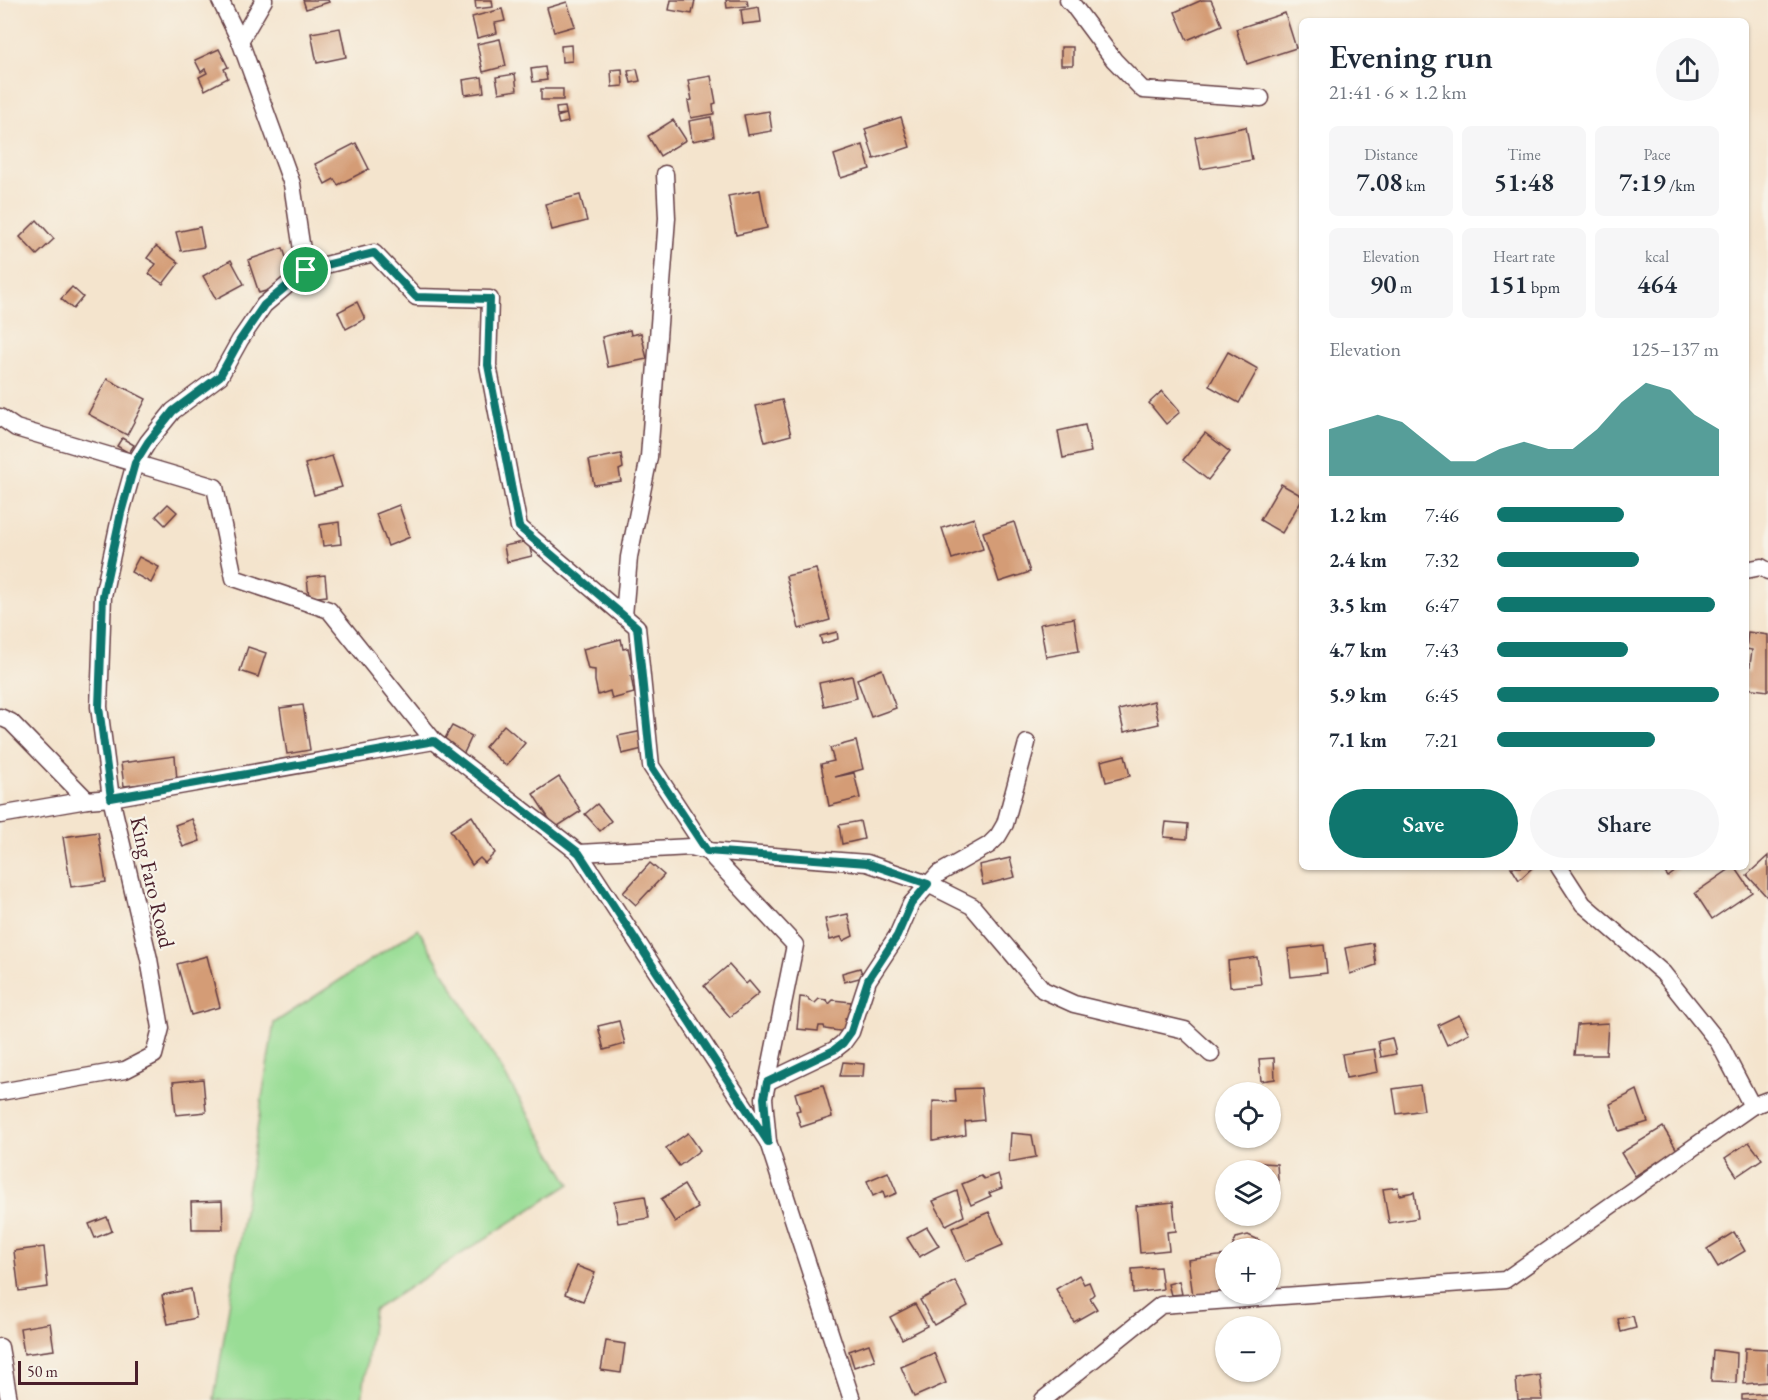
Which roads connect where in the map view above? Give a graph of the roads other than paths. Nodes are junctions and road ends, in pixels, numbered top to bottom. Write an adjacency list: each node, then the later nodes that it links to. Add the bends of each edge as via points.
1 (220, 0): 4 (street)
2 (264, 0): 4 (street)
3 (1068, 0): 5 (street, via 1114,60 1143,90)
4 (240, 41): 7 (street, via 292,184)
5 (1260, 98)
6 (665, 174): 12 (street, via 667,218 649,457 630,556)
7 (306, 270): 9 (street, King Faro Road, via 264,305 220,376 173,411); 12 (street, via 374,253 416,297 490,299 488,365 519,527)
8 (0, 417): 9 (street, via 16,428)
9 (135, 463): 14 (street, via 215,487 234,578 329,610); 16 (street, King Faro Road, via 103,596 99,707)
10 (1749, 569): 11 (street, via 1761,567)
11 (1768, 572)
12 (624, 616): 19 (street, via 637,627 651,766)
13 (0, 717): 17 (street, via 11,722)
14 (434, 741): 16 (street); 20 (street)
15 (1027, 743): 22 (street, via 1005,824 998,836)
16 (111, 798): 17 (street); 25 (street, King Faro Road, via 161,1028 154,1055 125,1070)
17 (87, 800): 18 (street)
18 (0, 814)
19 (707, 851): 20 (street, via 691,847); 22 (street, via 867,863); 24 (street, via 795,945)
20 (579, 853): 28 (street)
21 (1561, 870): 27 (street, via 1583,904 1663,973 1719,1043)
22 (928, 884): 23 (street, via 972,906 1042,990 1074,1004 1185,1030); 24 (street, via 911,904 897,936 868,980 851,1032 843,1043)
23 (1211, 1054)
24 (767, 1082): 28 (street, via 764,1098)
25 (0, 1092)
26 (1768, 1100): 27 (street)
27 (1752, 1106): 32 (street, via 1505,1280 1161,1305)
28 (768, 1142): 31 (street)
29 (0, 1347): 30 (street)
30 (9, 1400)
31 (852, 1400)
32 (1043, 1400)

